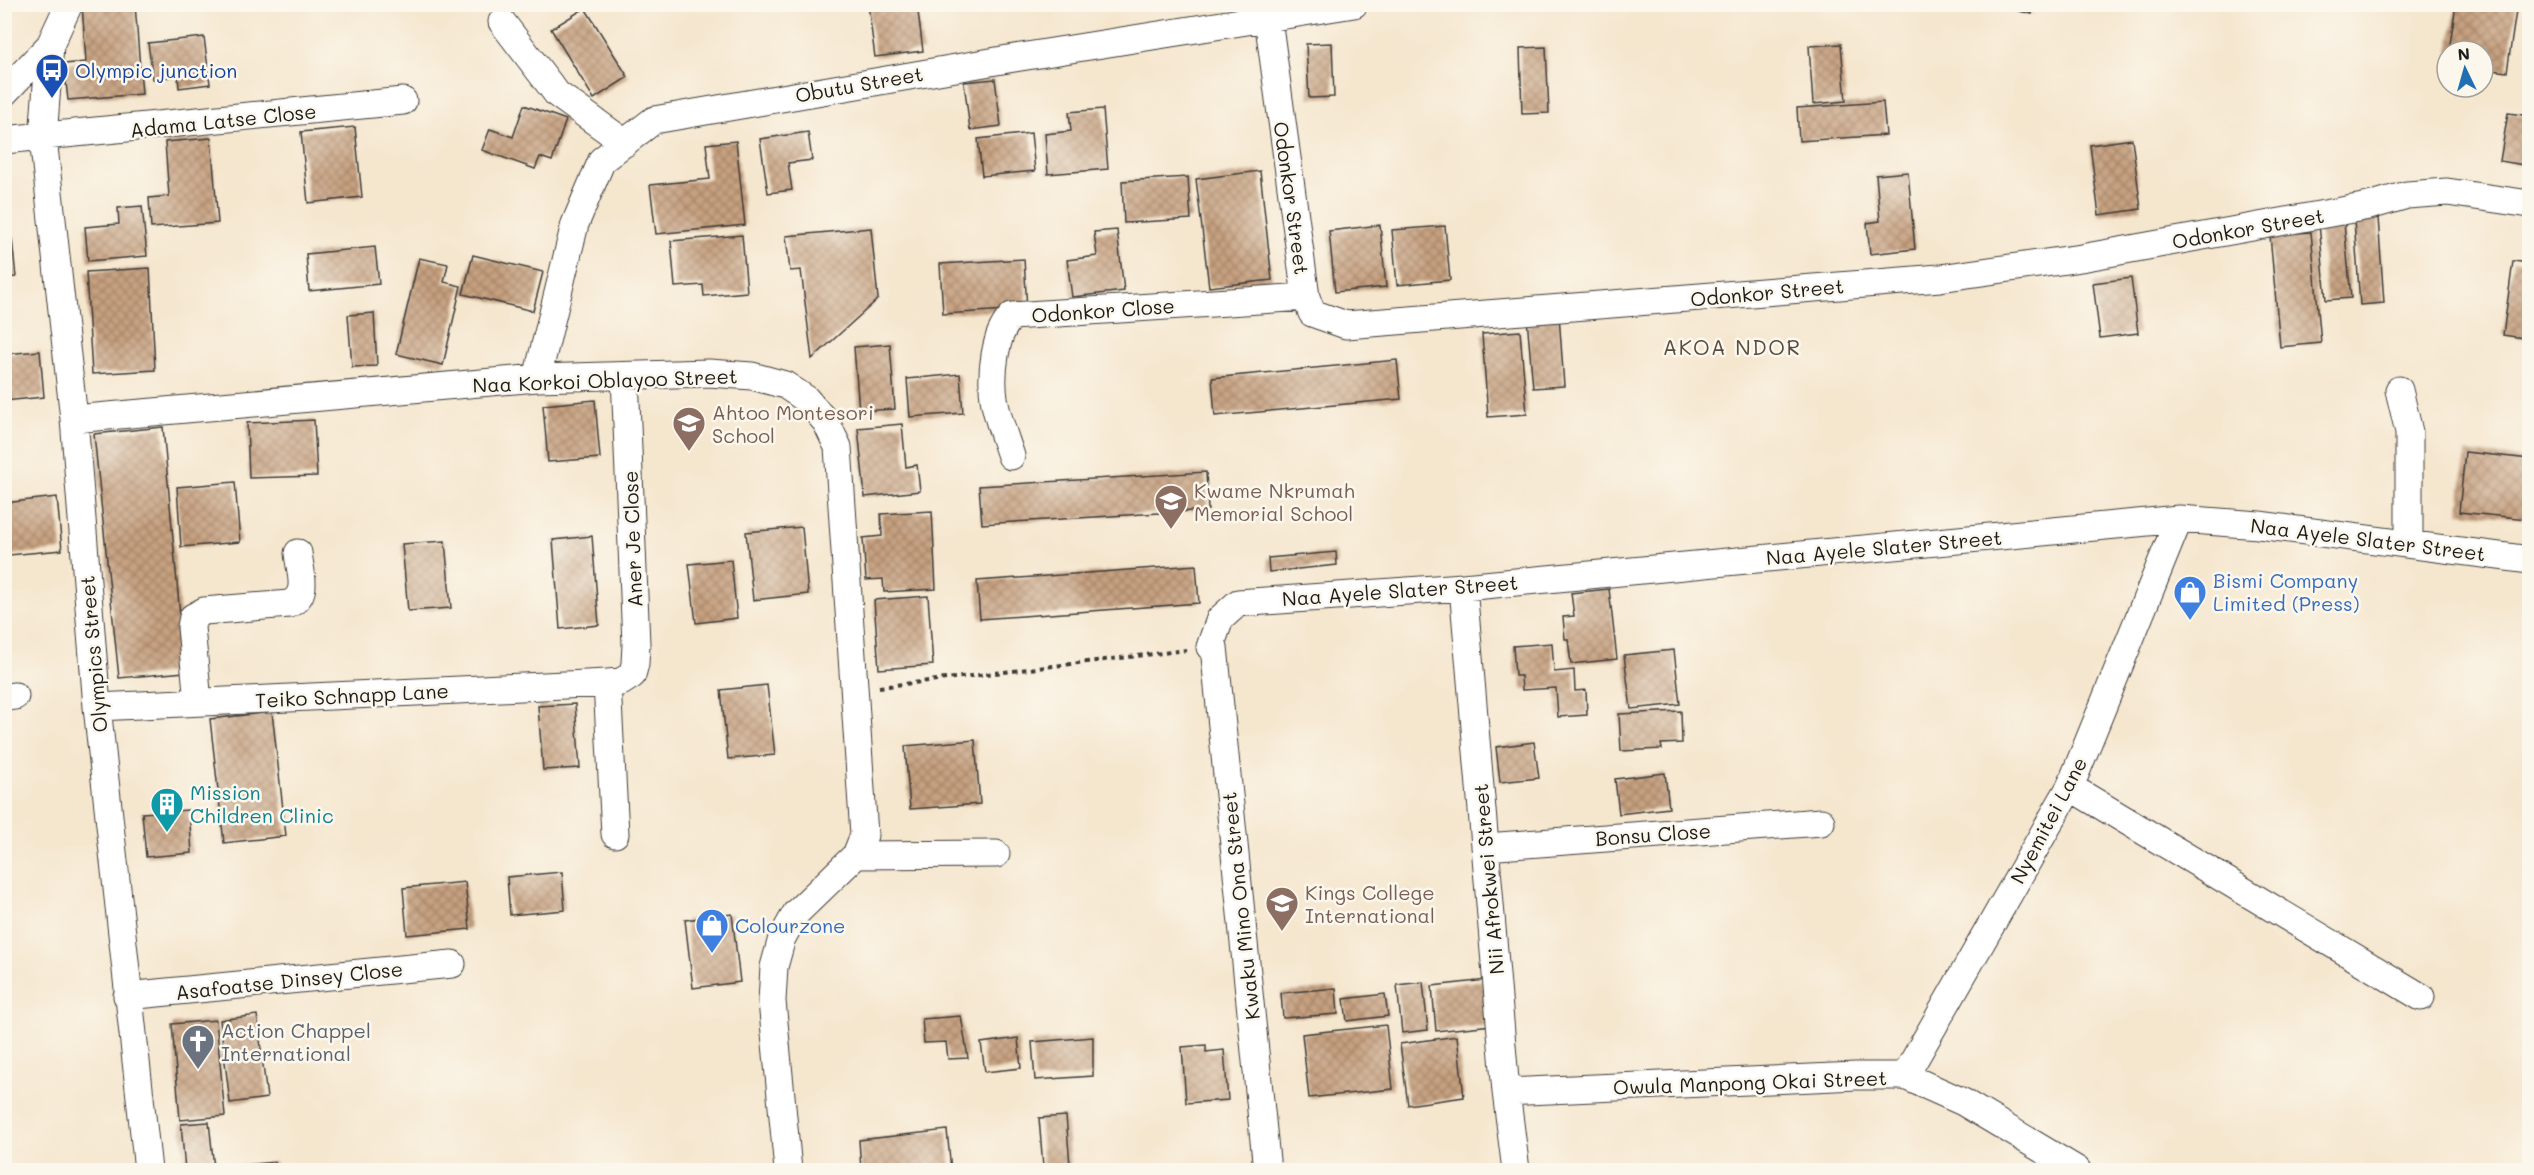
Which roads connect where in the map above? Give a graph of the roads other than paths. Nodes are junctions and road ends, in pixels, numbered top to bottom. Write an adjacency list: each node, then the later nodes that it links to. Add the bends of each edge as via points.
1 (69, 4): 5 (street)
2 (1354, 4): 3 (street, Obutu Street)
3 (1266, 10): 10 (street, Obutu Street, via 654,120); 12 (street, Odonkor Street)
4 (502, 22): 10 (street, via 557,94)
5 (50, 45): 6 (street); 8 (street, Olympics Street)
6 (4, 93)
7 (403, 101): 8 (street, Adama Latse Close)
8 (44, 138): 9 (street, Adama Latse Close); 16 (street, Olympics Street)
9 (4, 140)
10 (625, 142): 14 (street, Obutu Street, via 602,160 575,224)
11 (2529, 204): 12 (street, Odonkor Street, via 2447,192 2407,195 2369,206 2081,258 1940,279 1346,325 1312,313)
12 (1306, 297): 17 (street, Odonkor Close, via 1012,316 1002,327 990,380)
13 (625, 376): 14 (street, Naa Korkoi Oblayoo Street); 24 (street, Aner Je Close, via 635,664 632,675 621,682); 32 (street, Naa Korkoi Oblayoo Street, via 752,376 785,385 806,399 826,422 838,447 864,835)
14 (537, 378): 16 (street, Naa Korkoi Oblayoo Street)
15 (2399, 390): 19 (street, via 2409,432)
16 (74, 419): 26 (street, Olympics Street)
17 (1011, 456)
18 (2179, 519): 19 (street, Naa Ayele Slater Street); 22 (street, Naa Ayele Slater Street); 27 (street, Nyemitei Lane)
19 (2409, 544): 21 (street, Naa Ayele Slater Street)
20 (298, 553): 25 (street, via 303,592 298,600 204,611 193,617)
21 (2529, 560)
22 (1463, 587): 23 (street, Naa Ayele Slater Street, via 1238,603 1220,619); 30 (street, Nii Afrokwei Street)
23 (1210, 647): 40 (street, Kwaku Mino Ona Street, via 1214,646)
24 (607, 683): 25 (street, Teiko Schnapp Lane); 29 (street)
25 (198, 702): 26 (street, Teiko Schnapp Lane)
26 (97, 707): 34 (street, Olympics Street)
27 (2070, 787): 35 (street); 36 (street, Nyemitei Lane)
28 (1821, 822): 30 (street, Bonsu Close)
29 (615, 834)
30 (1485, 847): 37 (street, Nii Afrokwei Street)
31 (996, 854): 32 (street)
32 (856, 855): 39 (street, via 796,913 782,938 774,967 772,1001)
33 (452, 964): 34 (street, Asafoatse Dinsey Close)
34 (127, 996): 38 (street, Olympics Street)
35 (2421, 997)
36 (1905, 1076): 37 (street, Owula Manpong Okai Street); 42 (street, Owula Manpong Okai Street, via 1962,1102)
37 (1506, 1092): 41 (street, Nii Afrokwei Street)
38 (148, 1170)
39 (788, 1170)
40 (1267, 1170)
41 (1516, 1170)
42 (2078, 1170)

